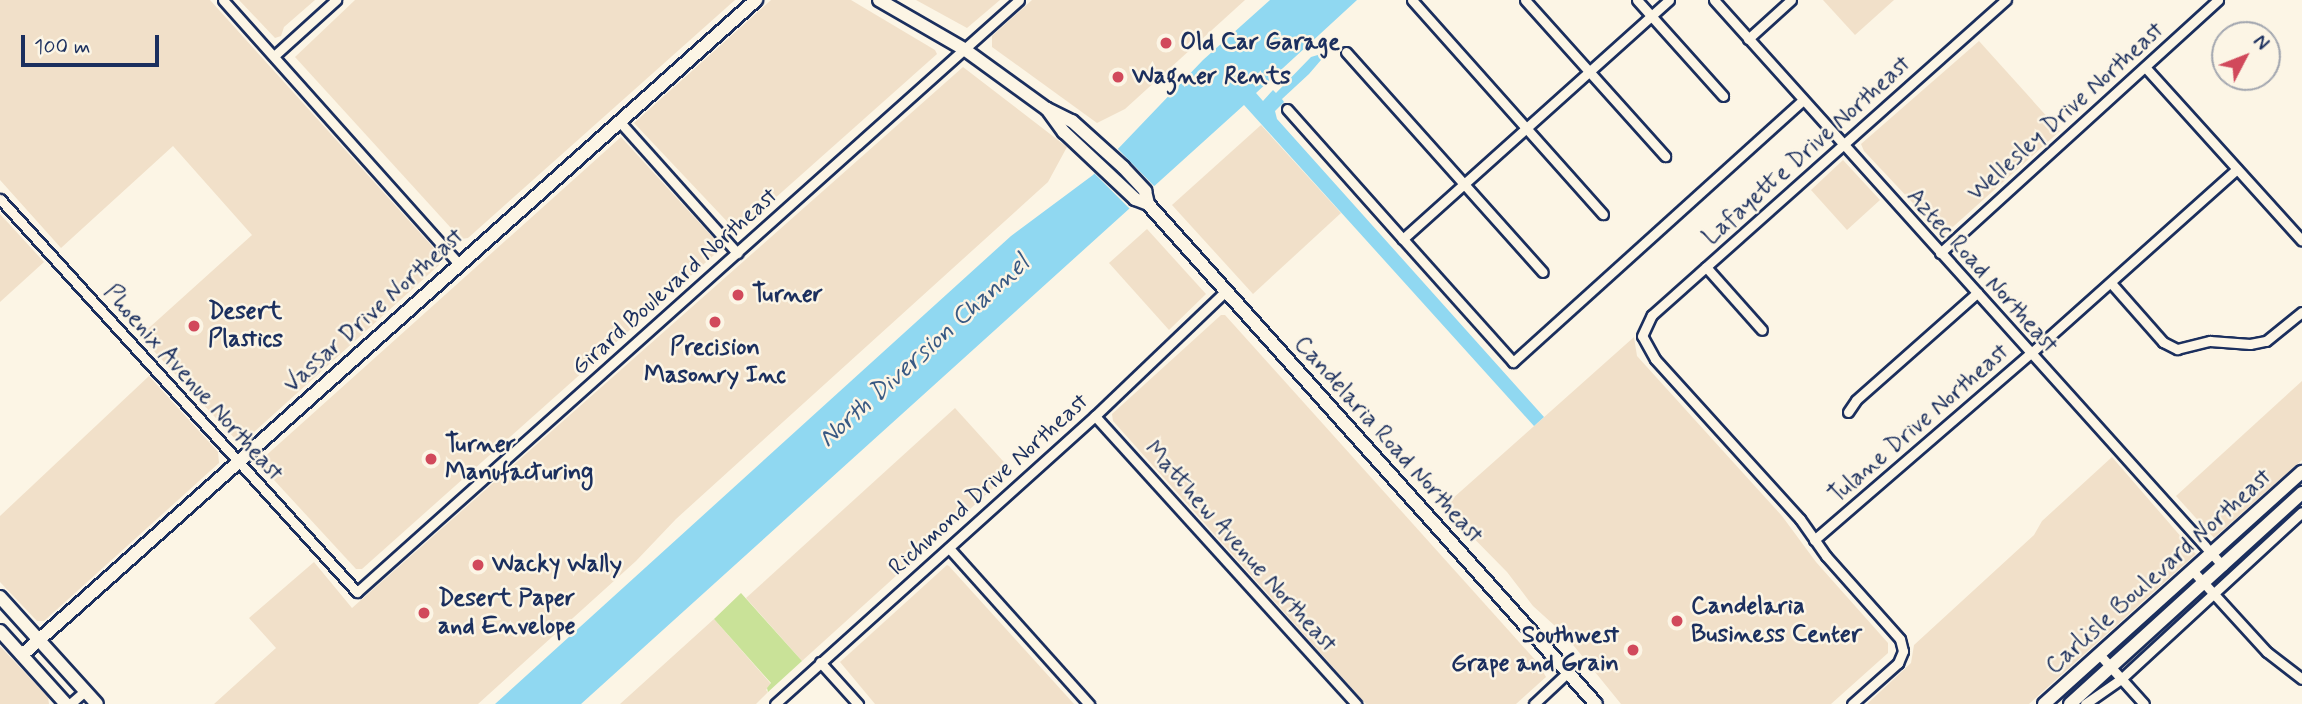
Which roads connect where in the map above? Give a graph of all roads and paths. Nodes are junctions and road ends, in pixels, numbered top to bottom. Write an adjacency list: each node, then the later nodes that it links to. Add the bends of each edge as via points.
1 (223, 0): 18 (street)
2 (336, 0): 18 (street)
3 (756, 0): 25 (main road, Vassar Drive Northeast)
4 (879, 0): 16 (main road, Candelaria Road Northeast)
5 (1019, 0): 16 (street, Girard Boulevard Northeast)
6 (1412, 0): 26 (street)
7 (1525, 0): 20 (street)
8 (1637, 0): 14 (street)
9 (1669, 0): 14 (street)
10 (1714, 0): 15 (street, Aztec Road Northeast)
11 (1791, 0): 15 (street)
12 (2006, 0): 27 (street, Lafayette Drive Northeast)
13 (2218, 0): 19 (street, Wellesley Drive Northeast)
14 (1651, 16): 20 (street); 21 (street)
15 (1748, 39): 22 (street, Aztec Road Northeast)
16 (964, 50): 24 (main road, Candelaria Road Northeast); 36 (street, Girard Boulevard Northeast)
17 (1346, 52): 30 (street)
18 (274, 56): 38 (street)
19 (2145, 67): 29 (street); 37 (street, Wellesley Drive Northeast)
20 (1589, 72): 26 (street); 28 (street)
21 (1723, 96)
22 (1803, 100): 27 (street, Aztec Road Northeast); 34 (street, via 1513,362)
23 (1287, 108): 34 (street)
24 (1047, 109): 32 (main road, Candelaria Road Northeast, via 1064,132 1135,199); 32 (main road, Candelaria Road Northeast, via 1072,121 1102,148 1145,191)
25 (620, 121): 36 (street); 38 (main road, Vassar Drive Northeast)
26 (1526, 128): 30 (street); 33 (street)
27 (1844, 145): 37 (street, Aztec Road Northeast); 39 (street, Lafayette Drive Northeast)
28 (1665, 156)
29 (2237, 169): 35 (street); 41 (street, Tulane Drive Northeast)
30 (1464, 184): 34 (street); 40 (street)
31 (0, 199): 49 (street, Phoenix Avenue Northeast)
32 (1148, 204): 42 (main road, Candelaria Road Northeast)
33 (1603, 214)
34 (1403, 239)
35 (2302, 241)
36 (737, 253): 59 (street, Girard Boulevard Northeast)
37 (1940, 253): 43 (street, Aztec Road Northeast)
38 (458, 263): 49 (main road, Vassar Drive Northeast)
39 (1706, 267): 45 (street); 53 (street, Lafayette Drive Northeast, via 1652,315 1642,336 1655,359)
40 (1543, 272)
41 (2111, 283): 44 (street, via 2163,342 2177,349 2210,341 2266,341); 46 (street, Tulane Drive Northeast)
42 (1226, 291): 48 (street, Richmond Drive Northeast); 67 (main road, Candelaria Road Northeast)
43 (1977, 293): 46 (street, Aztec Road Northeast); 47 (street)
44 (2302, 312)
45 (1762, 330)
46 (2031, 354): 53 (street, Tulane Drive Northeast); 55 (street, Aztec Road Northeast)
47 (1848, 412)
48 (1095, 416): 54 (street, Richmond Drive Northeast); 76 (street, Matthew Avenue Northeast)
49 (239, 462): 59 (street, Phoenix Avenue Northeast); 62 (main road, Vassar Drive Northeast)
50 (2302, 472): 55 (main road, Carlisle Boulevard Northeast)
51 (2302, 494): 56 (main road, Carlisle Boulevard Northeast)
52 (2302, 512): 58 (street)
53 (1814, 540): 79 (street, via 1895,629 1903,652 1898,663)
54 (949, 548): 65 (street, Richmond Drive Northeast); 75 (street)
55 (2211, 554): 56 (street, Aztec Road Northeast); 57 (main road, Carlisle Boulevard Northeast)
56 (2222, 566): 58 (main road, Carlisle Boulevard Northeast)
57 (2192, 570): 58 (street); 63 (main road, Carlisle Boulevard Northeast)
58 (2208, 588): 66 (main road, Carlisle Boulevard Northeast); 68 (street); 69 (street, via 2267,652)
59 (357, 592)
60 (0, 597): 62 (main road)
61 (0, 631): 64 (main road)
62 (38, 640): 64 (main road, Vassar Drive Northeast); 70 (main road)
63 (2099, 654): 66 (street); 80 (main road, Carlisle Boulevard Northeast)
64 (22, 655): 71 (main road)
65 (820, 662): 73 (street, Richmond Drive Northeast); 74 (street)
66 (2110, 667): 68 (street); 81 (main road, Carlisle Boulevard Northeast)
67 (1568, 673): 77 (street); 78 (main road, Candelaria Road Northeast)
68 (2121, 679): 82 (street); 83 (street)
69 (2302, 679)
70 (85, 691): 71 (street); 72 (main road)
71 (68, 704)
72 (97, 704)
73 (775, 704)
74 (858, 704)
75 (1089, 704)
76 (1356, 704)
77 (1534, 704)
78 (1597, 704)
79 (1852, 704)
80 (2044, 704)
81 (2070, 704)
82 (2085, 704)
83 (2144, 704)

